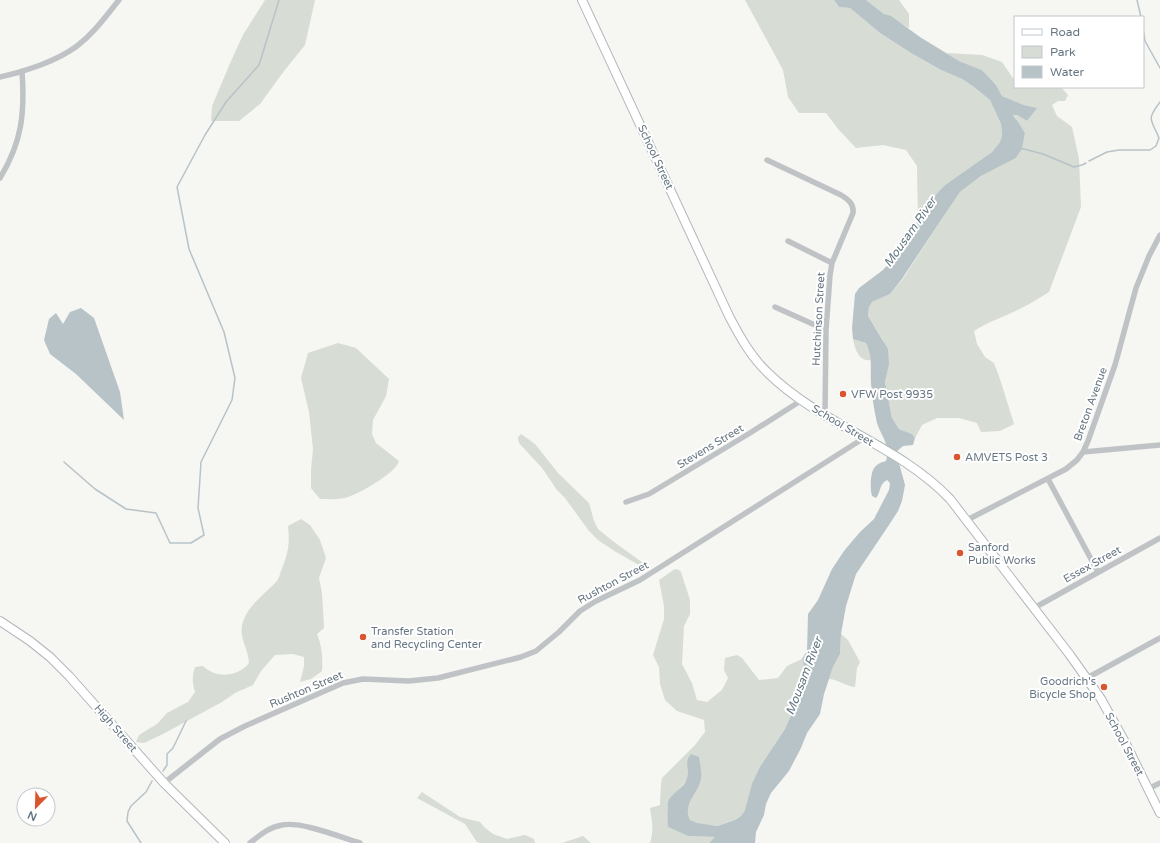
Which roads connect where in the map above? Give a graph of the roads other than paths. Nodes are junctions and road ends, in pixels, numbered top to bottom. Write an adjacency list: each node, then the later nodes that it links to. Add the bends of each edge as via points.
1 (119, 0): 3 (street, via 99,25 76,47)
2 (582, 0): 12 (street, School Street, via 741,338 767,373)
3 (22, 72): 4 (street); 6 (street, via 22,124 19,137)
4 (0, 77)
5 (767, 160): 9 (street, Hutchinson Street, via 841,195 852,204 853,213)
6 (0, 178)
7 (1160, 236): 16 (street, Breton Avenue, via 1136,288 1115,365)
8 (788, 241): 9 (street)
9 (832, 263): 11 (street, Hutchinson Street)
10 (774, 306): 11 (street)
11 (826, 330): 13 (street, Hutchinson Street)
12 (802, 400): 13 (street, School Street); 18 (street, Stevens Street, via 650,494)
13 (825, 415): 14 (street, School Street)
14 (864, 438): 19 (street, School Street, via 937,484); 26 (street, Rushton Street, via 640,580 580,611 536,651 515,659 438,678 409,681 363,679 343,683 226,736)
15 (1160, 445): 16 (street)
16 (1083, 452): 17 (street, Breton Avenue, via 1066,468)
17 (1048, 479): 19 (street, Breton Avenue); 21 (street)
18 (626, 502)
19 (967, 520): 22 (street, School Street)
20 (1160, 538): 21 (street, Essex Street)
21 (1098, 572): 22 (street, Essex Street)
22 (1034, 608): 25 (street, School Street)
23 (0, 621): 26 (street, High Street, via 50,657)
24 (1160, 638): 25 (street)
25 (1087, 678): 28 (street, School Street, via 1119,730)
26 (164, 783): 30 (street, High Street)
27 (1160, 783): 28 (street)
28 (1148, 789): 29 (street, School Street)
29 (1160, 813)
30 (225, 843)
31 (250, 843): 32 (street, via 267,830 286,824 305,826)
32 (360, 843)

